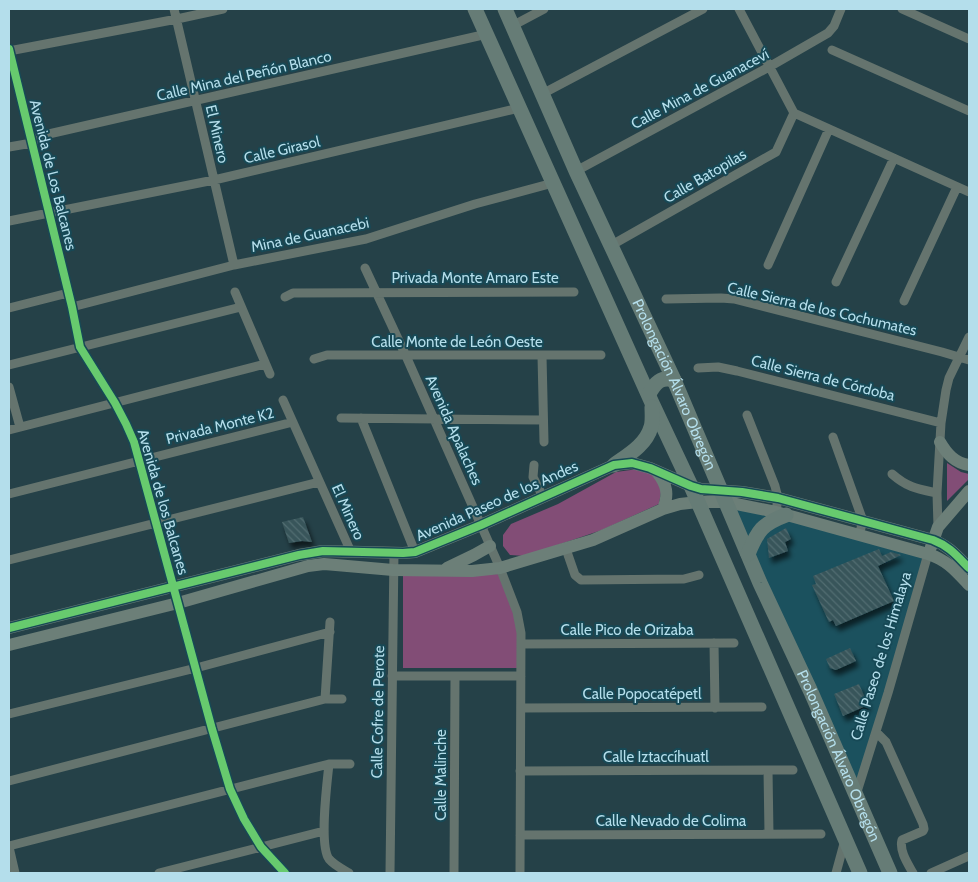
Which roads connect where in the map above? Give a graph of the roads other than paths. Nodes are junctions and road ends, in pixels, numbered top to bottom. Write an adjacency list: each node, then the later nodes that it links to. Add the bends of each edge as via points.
1 (174, 9): 10 (street, El Minero)
2 (223, 9): 10 (street)
3 (475, 9): 12 (main road, Prolongación Álvaro Obregón)
4 (504, 9): 11 (main road, Prolongación Álvaro Obregón)
5 (544, 9): 11 (street)
6 (703, 9): 18 (street)
7 (739, 9): 16 (street)
8 (841, 9): 16 (street, Calle Mina de Guanaceví, via 828,33)
9 (902, 9): 13 (street)
10 (176, 19): 14 (street); 19 (street, El Minero)
11 (512, 26): 18 (main road, Prolongación Álvaro Obregón)
12 (487, 34): 19 (street, Calle Mina del Peñón Blanco); 21 (main road, Prolongación Álvaro Obregón)
13 (969, 39)
14 (9, 50): 17 (street, Avenida de Los Balcanes)
15 (832, 50): 20 (street)
16 (770, 67): 22 (street); 28 (street, Calle Mina de Guanaceví)
17 (11, 68): 25 (street, Avenida de Los Balcanes)
18 (542, 94): 23 (main road, Prolongación Álvaro Obregón)
19 (196, 100): 25 (street, Calle Mina del Peñón Blanco, via 40,136); 29 (street, El Minero)
20 (969, 111)
21 (521, 112): 23 (main road, via 543,132 552,130); 29 (street, Calle Girasol); 30 (main road, Prolongación Álvaro Obregón)
22 (794, 113): 24 (street); 35 (street, Calle Batopilas, via 776,152)
23 (554, 123): 28 (main road, Prolongación Álvaro Obregón)
24 (829, 129): 27 (street); 37 (street)
25 (32, 142): 26 (street, Calle Mina del Peñón Blanco); 33 (street, Avenida de Los Balcanes)
26 (9, 147)
27 (894, 158): 31 (street); 39 (street)
28 (576, 171): 35 (main road, Prolongación Álvaro Obregón)
29 (214, 180): 33 (street, Calle Girasol); 36 (street, El Minero)
30 (553, 183): 36 (street, Mina de Guanacebi, via 366,239); 64 (main road, Prolongación Álvaro Obregón)
31 (957, 187): 32 (street); 46 (street)
32 (969, 192)
33 (49, 213): 34 (street, Calle Girasol); 43 (street, Avenida de Los Balcanes)
34 (9, 221)
35 (610, 246): 62 (main road, Prolongación Álvaro Obregón)
36 (234, 265): 47 (street, Mina de Guanacebi)
37 (768, 265)
38 (365, 268): 41 (street, Avenida Apalaches)
39 (836, 282)
40 (235, 292): 48 (street)
41 (376, 292): 42 (street, Privada Monte Amaro Este); 44 (street, Privada Monte Amaro Este, via 293,293); 53 (street, Avenida Apalaches)
42 (574, 292)
43 (68, 293): 47 (street, Avenida de Los Balcanes); 49 (street)
44 (285, 297)
45 (666, 299): 55 (street, Calle Sierra de los Cochumates, via 734,299)
46 (904, 301)
47 (72, 307): 51 (street, Avenida de los Balcanes)
48 (241, 307): 51 (street); 58 (street)
49 (9, 308)
50 (969, 337): 55 (street)
51 (80, 347): 59 (street); 66 (street, Avenida de los Balcanes)
52 (601, 355): 54 (street, Calle Monte de León Oeste)
53 (406, 356): 54 (street, Calle Monte de León Oeste); 56 (street, Calle Monte de León Oeste, via 327,355); 70 (street, Avenida Apalaches)
54 (542, 356): 71 (street)
55 (959, 357): 57 (street, Calle Sierra de los Cochumates); 73 (street, via 947,384)
56 (314, 359)
57 (969, 360)
58 (265, 364): 61 (street); 66 (street)
59 (9, 365)
60 (698, 368): 73 (street, Calle Sierra de Córdoba, via 737,370)
61 (270, 374)
62 (674, 380): 64 (main road, via 657,382); 90 (main road, Prolongación Álvaro Obregón)
63 (9, 387): 74 (street)
64 (650, 398): 81 (main road, via 652,421 647,437 638,448); 86 (main road, Prolongación Álvaro Obregón)
65 (283, 400): 72 (street, El Minero)
66 (115, 403): 74 (street); 79 (street, Avenida de los Balcanes, via 134,442)
67 (746, 416): 92 (street)
68 (341, 418): 69 (street)
69 (361, 418): 70 (street); 106 (street)
70 (434, 420): 71 (street); 98 (street, Avenida Apalaches)
71 (543, 420): 77 (street)
72 (293, 422): 79 (street, Privada Monte K2); 85 (street, El Minero)
73 (941, 423): 78 (street)
74 (20, 427): 75 (street)
75 (9, 430)
76 (833, 437): 96 (street)
77 (544, 442)
78 (940, 442): 82 (street, via 957,462); 88 (street)
79 (139, 461): 89 (street, Privada Monte K2); 97 (street, Avenida de los Balcanes)
80 (534, 465): 91 (street, via 533,477)
81 (614, 465): 83 (street, Avenida Paseo de los Andes, via 632,463); 91 (street, Avenida Paseo de los Andes)
82 (969, 466)
83 (657, 472): 86 (street, Avenida Paseo de los Andes); 94 (street, via 666,486)
84 (892, 474): 88 (street, via 914,488)
85 (319, 482): 97 (street); 104 (street, El Minero)
86 (691, 486): 90 (street, Avenida Paseo de los Andes); 93 (main road, Prolongación Álvaro Obregón)
87 (969, 491): 99 (street, Calle Paseo de los Himalaya)
88 (937, 493): 99 (street)
89 (9, 494)
90 (724, 496): 92 (street, Avenida Paseo de los Andes, via 742,492); 93 (street, Avenida Paseo de los Andes); 95 (street, Avenida Paseo de los Andes); 107 (main road, Prolongación Álvaro Obregón)
91 (543, 497): 98 (street, Avenida Paseo de los Andes)
92 (778, 498): 95 (street); 96 (street, Avenida Paseo de los Andes)
93 (698, 502): 94 (street, Avenida Paseo de los Andes); 149 (main road, Prolongación Álvaro Obregón)
94 (663, 509): 103 (street, Avenida Paseo de los Andes)
95 (781, 514): 100 (street, Avenida Paseo de los Andes); 107 (main road, via 754,538)
96 (863, 521): 100 (street); 101 (street, Avenida Paseo de los Andes)
97 (156, 523): 109 (street); 116 (street, Avenida de los Balcanes)
98 (481, 525): 102 (street, Avenida Apalaches); 106 (street, Avenida Paseo de los Andes)
99 (938, 527): 101 (street, Calle Paseo de los Himalaya)
100 (859, 535): 108 (street, Avenida Paseo de los Andes)
101 (933, 540): 108 (street, Calle Paseo de los Himalaya); 111 (street, Avenida Paseo de los Andes, via 944,544)
102 (490, 546): 110 (street, Avenida Apalaches); 113 (street)
103 (566, 549): 110 (street, Avenida Paseo de los Andes); 114 (street, via 580,580 684,579)
104 (351, 552): 105 (street, Avenida Paseo de los Andes); 116 (street, Avenida Paseo de los Andes, via 324,551 299,555)
105 (394, 552): 106 (street, Avenida Paseo de los Andes); 112 (street, Calle Cofre de Perote)
106 (415, 552)
107 (748, 554): 144 (main road, Prolongación Álvaro Obregón)
108 (928, 554): 115 (street, Avenida Paseo de los Andes, via 950,565); 136 (street, Calle Paseo de los Himalaya)
109 (9, 560)
110 (500, 568): 113 (street, Avenida Paseo de los Andes); 123 (street, Avenida Apalaches, via 517,612)
111 (969, 568)
112 (394, 570): 113 (street, Avenida Paseo de los Andes); 117 (street, Avenida Paseo de los Andes, via 336,564 308,566); 126 (street, Calle Cofre de Perote)
113 (442, 570)
114 (699, 575)
115 (969, 585)
116 (174, 587): 117 (street, Avenida de los Balcanes); 119 (street, Avenida Paseo de los Andes)
117 (178, 603): 124 (street, Avenida Paseo de los Andes); 125 (street, Avenida de los Balcanes)
118 (330, 622): 120 (street)
119 (9, 628)
120 (330, 632): 125 (street); 129 (street)
121 (714, 643): 122 (street, Calle Pico de Orizaba); 123 (street, Calle Pico de Orizaba); 133 (street)
122 (734, 643)
123 (521, 644): 128 (street, Avenida Apalaches)
124 (9, 645)
125 (196, 668): 134 (street); 135 (street, Avenida de los Balcanes)
126 (392, 676): 127 (street); 157 (street, Calle Cofre de Perote)
127 (455, 676): 128 (street); 158 (street, Calle Malinche)
128 (521, 676): 132 (street, Avenida Apalaches)
129 (325, 699): 130 (street); 135 (street)
130 (342, 699)
131 (762, 707): 133 (street, Calle Popocatépetl)
132 (521, 708): 133 (street, Calle Popocatépetl); 141 (street, Avenida Apalaches)
133 (715, 708)
134 (9, 714)
135 (212, 729): 142 (street); 143 (street, Avenida de los Balcanes)
136 (876, 732): 144 (street, Calle Paseo de los Himalaya); 163 (street, via 886,742 924,824 923,831 901,843)
137 (329, 764): 138 (street); 143 (street); 145 (street)
138 (350, 764)
139 (768, 770): 140 (street, Calle Iztaccíhuatl); 141 (street, Calle Iztaccíhuatl); 146 (street)
140 (793, 770)
141 (520, 771): 148 (street, Avenida Apalaches)
142 (9, 781)
143 (230, 789): 150 (street); 151 (street, Avenida de los Balcanes)
144 (856, 795): 162 (main road, Prolongación Álvaro Obregón)
145 (324, 831): 151 (street); 156 (street, via 330,859)
146 (769, 834): 147 (street, Calle Nevado de Colima); 148 (street, Calle Nevado de Colima)
147 (821, 834)
148 (520, 835): 159 (street, Avenida Apalaches)
149 (846, 840): 160 (street); 161 (main road, Prolongación Álvaro Obregón)
150 (9, 846): 153 (street)
151 (262, 847): 154 (street); 155 (street, Avenida de los Balcanes)
152 (969, 856): 164 (street)
153 (15, 873)
154 (159, 873)
155 (285, 873)
156 (348, 873)
157 (390, 873)
158 (454, 873)
159 (520, 873)
160 (836, 873)
161 (860, 873)
162 (890, 873)
163 (913, 873)
164 (931, 873)

